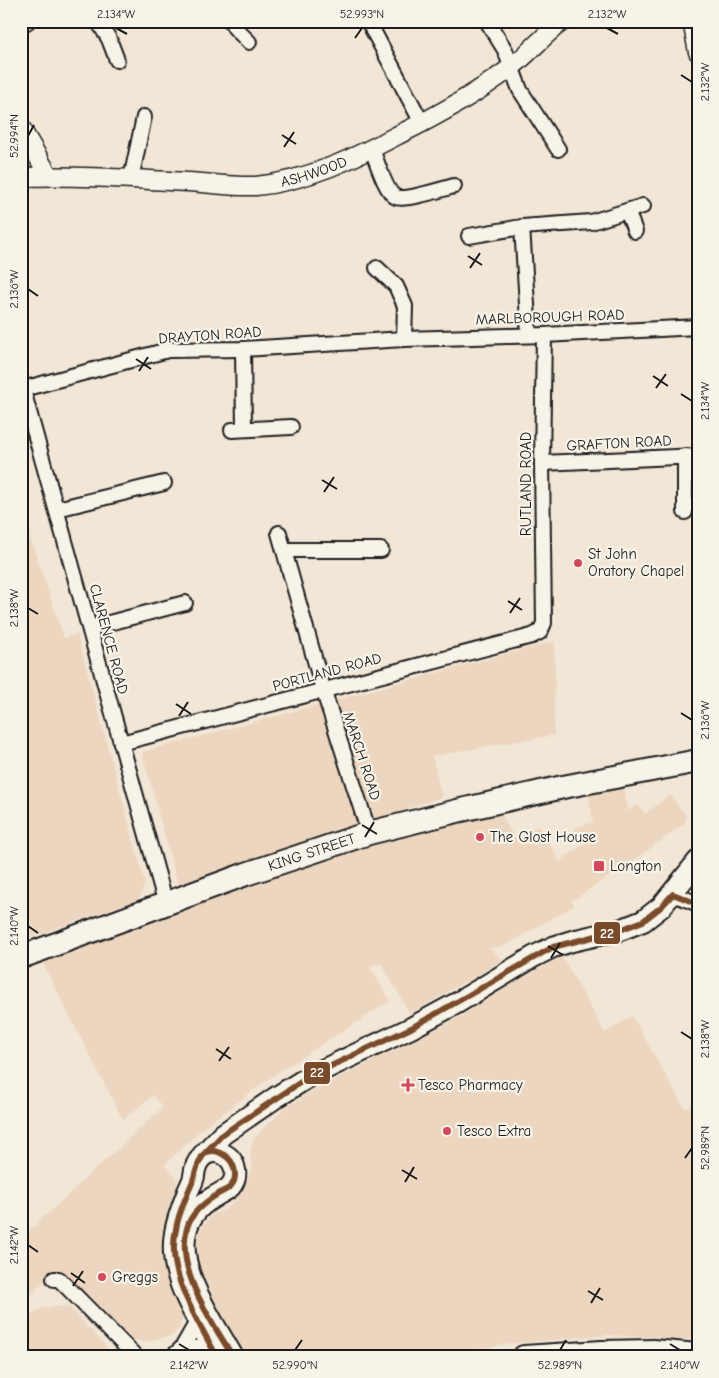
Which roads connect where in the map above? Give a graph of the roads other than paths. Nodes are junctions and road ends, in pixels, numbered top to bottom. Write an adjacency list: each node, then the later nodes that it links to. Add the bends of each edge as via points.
1 (28, 21): 8 (street)
2 (98, 21): 11 (street)
3 (231, 21): 9 (street)
4 (368, 21): 14 (street)
5 (488, 21): 12 (street, via 506,50)
6 (563, 21): 12 (street, ASHWOOD)
7 (692, 21): 10 (street)
8 (21, 26)
9 (249, 42)
10 (698, 52)
11 (117, 60)
12 (512, 67): 14 (street, ASHWOOD, via 480,91); 17 (street, via 520,90)
13 (144, 117): 20 (street)
14 (422, 123): 16 (street, ASHWOOD)
15 (21, 128): 18 (street)
16 (372, 149): 20 (street, ASHWOOD, via 291,180 255,186); 21 (street, via 395,197 404,198)
17 (558, 149)
18 (49, 176): 19 (street, ASHWOOD); 20 (street, ASHWOOD)
19 (21, 177)
20 (131, 179)
21 (454, 186)
22 (643, 206): 23 (street)
23 (628, 211): 24 (street, via 591,222); 25 (street)
24 (522, 227): 26 (street); 29 (street)
25 (635, 231)
26 (469, 236)
27 (377, 268): 31 (street, via 396,286 405,306)
28 (698, 327): 30 (street, MARLBOROUGH ROAD)
29 (529, 335): 30 (street, MARLBOROUGH ROAD); 31 (street, MARLBOROUGH ROAD)
30 (544, 335): 36 (street, RUTLAND ROAD)
31 (404, 339): 32 (street, DRAYTON ROAD)
32 (243, 349): 33 (street, DRAYTON ROAD, via 168,350); 34 (street, via 238,429)
33 (22, 386): 38 (street, CLARENCE ROAD)
34 (291, 427)
35 (691, 456): 36 (street, GRAFTON ROAD); 39 (street)
36 (542, 463): 45 (street, RUTLAND ROAD, via 544,623)
37 (164, 483): 38 (street)
38 (56, 509): 44 (street, CLARENCE ROAD)
39 (685, 512)
40 (279, 533): 41 (street, MARCH ROAD)
41 (284, 550): 42 (street); 46 (street, MARCH ROAD)
42 (381, 550)
43 (185, 603): 44 (street)
44 (90, 628): 47 (street, CLARENCE ROAD)
45 (540, 632): 46 (street, PORTLAND ROAD)
46 (323, 689): 47 (street, PORTLAND ROAD); 49 (street, MARCH ROAD)
47 (121, 743): 52 (street, CLARENCE ROAD)
48 (698, 761): 49 (main road, KING STREET, via 534,793)
49 (369, 834): 52 (main road, KING STREET)
50 (698, 861): 51 (main road)
51 (673, 894): 53 (street); 55 (main road, via 643,921 553,947 533,957 457,1004 310,1076)
52 (166, 904): 54 (main road, KING STREET)
53 (698, 904)
54 (21, 957)
55 (244, 1121): 56 (main road, via 223,1134); 57 (main road)
56 (202, 1156): 57 (main road, via 218,1153); 58 (main road, via 195,1166)
57 (232, 1163): 59 (main road, via 234,1181)
58 (194, 1178): 59 (main road, via 204,1191); 61 (main road, via 180,1214 173,1246 182,1290)
59 (220, 1193): 63 (main road, via 203,1204 190,1219 185,1242 194,1285)
60 (54, 1279): 65 (street, via 59,1279)
61 (198, 1320): 62 (street); 63 (main road)
62 (177, 1352): 63 (street, via 201,1348)
63 (221, 1355)
64 (698, 1355): 66 (main road, via 653,1351)
65 (136, 1357)
66 (524, 1357)

